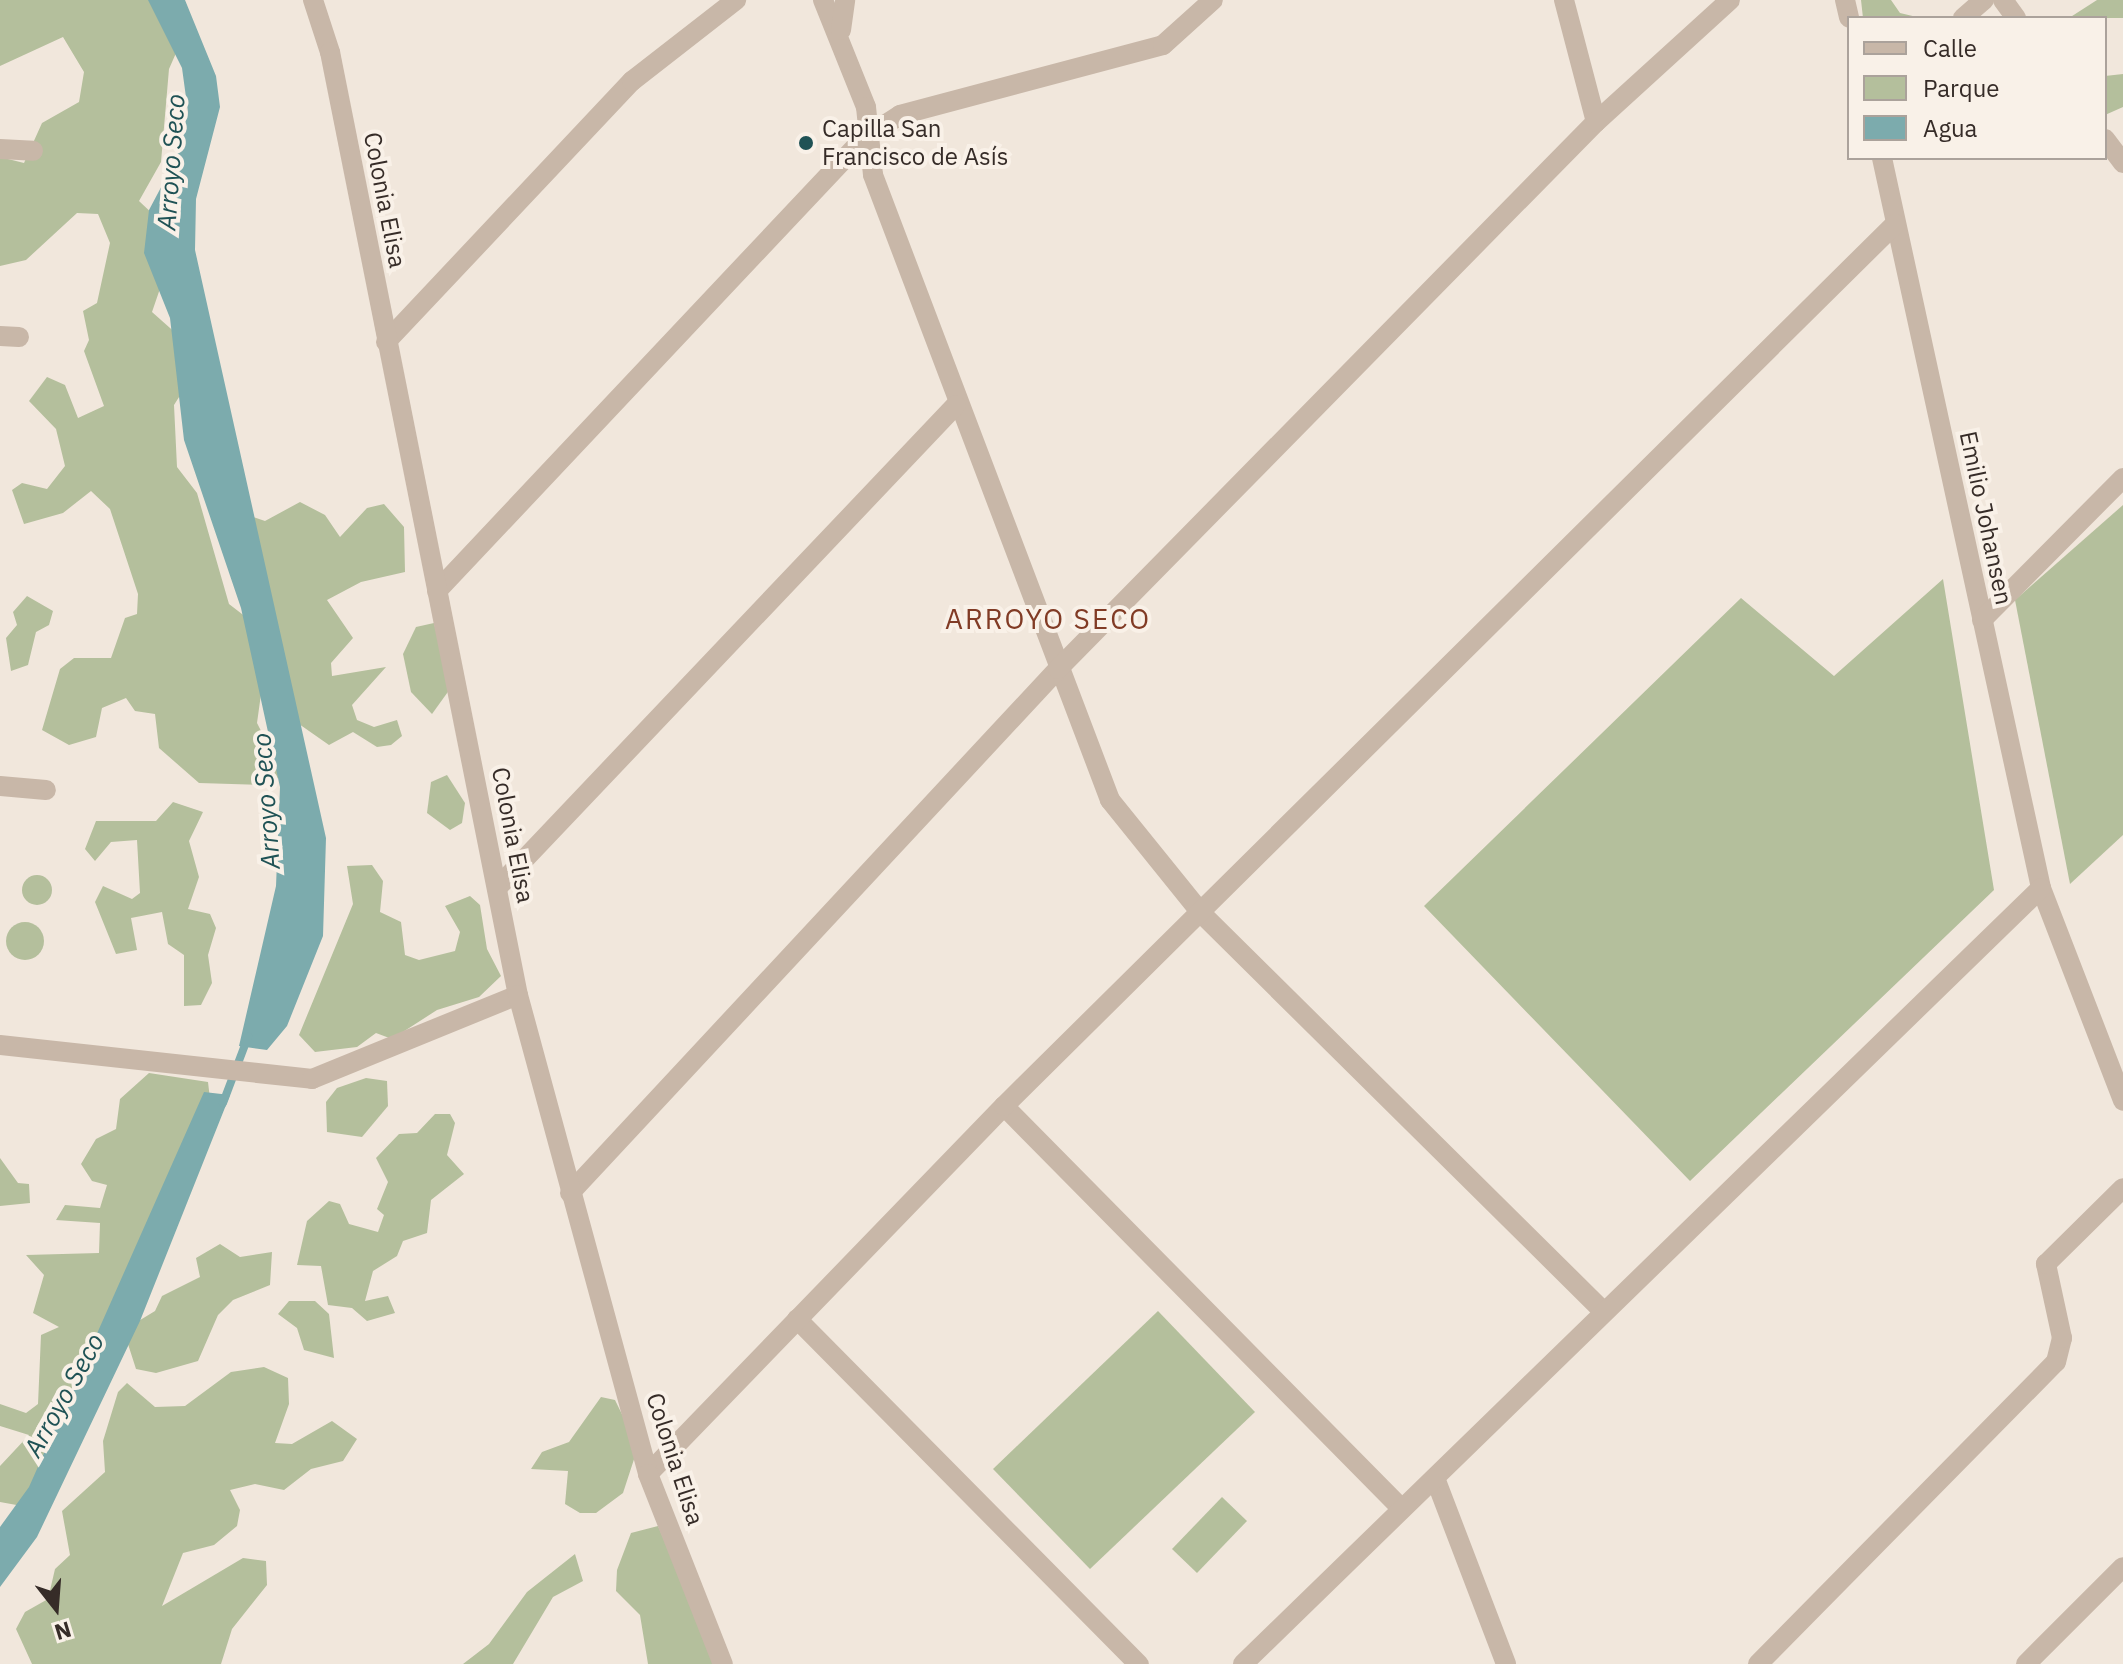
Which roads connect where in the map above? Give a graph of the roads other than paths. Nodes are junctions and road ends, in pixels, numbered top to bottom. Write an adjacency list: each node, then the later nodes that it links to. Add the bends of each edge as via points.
1 (313, 0): 19 (street, Colonia Elisa)
2 (736, 0): 19 (street, via 632,81)
3 (823, 0): 10 (street)
4 (845, 0): 10 (street)
5 (1213, 0): 12 (street, via 1163,45 900,115)
6 (1564, 0): 11 (street)
7 (1730, 0): 11 (street)
8 (1984, 0): 9 (street)
9 (1965, 16)
10 (841, 30): 12 (street)
11 (1596, 122): 24 (street)
12 (869, 135): 20 (street, via 873,175); 22 (street)
13 (2107, 142): 17 (street)
14 (0, 149): 15 (street)
15 (33, 151)
16 (1882, 160): 18 (street, Emilio Johansen)
17 (2123, 163)
18 (1895, 224): 23 (street, Emilio Johansen); 29 (street)
19 (386, 342): 22 (street, Colonia Elisa)
20 (956, 405): 24 (street); 27 (street)
21 (2123, 478): 23 (street)
22 (437, 591): 27 (street, Colonia Elisa)
23 (1982, 620): 28 (street, Emilio Johansen)
24 (1058, 669): 29 (street, via 1110,800); 35 (street)
25 (0, 786): 26 (street)
26 (46, 790)
27 (497, 888): 30 (street, Colonia Elisa)
28 (2041, 888): 32 (street, Emilio Johansen); 36 (street)
29 (1202, 914): 33 (street); 36 (street)
30 (518, 995): 31 (street, via 312,1079); 35 (street, Colonia Elisa)
31 (0, 1045)
32 (2123, 1101)
33 (1004, 1106): 37 (street); 40 (street)
34 (2123, 1188): 46 (street, via 2046,1264 2062,1338 2056,1362)
35 (570, 1193): 38 (street, Colonia Elisa)
36 (1603, 1311): 39 (street)
37 (797, 1319): 38 (street); 43 (street)
38 (648, 1474): 42 (street, Colonia Elisa)
39 (1435, 1478): 40 (street); 45 (street)
40 (1402, 1509): 44 (street)
41 (2123, 1567): 47 (street)
42 (723, 1664)
43 (1139, 1664)
44 (1243, 1664)
45 (1506, 1664)
46 (1758, 1664)
47 (2026, 1664)

